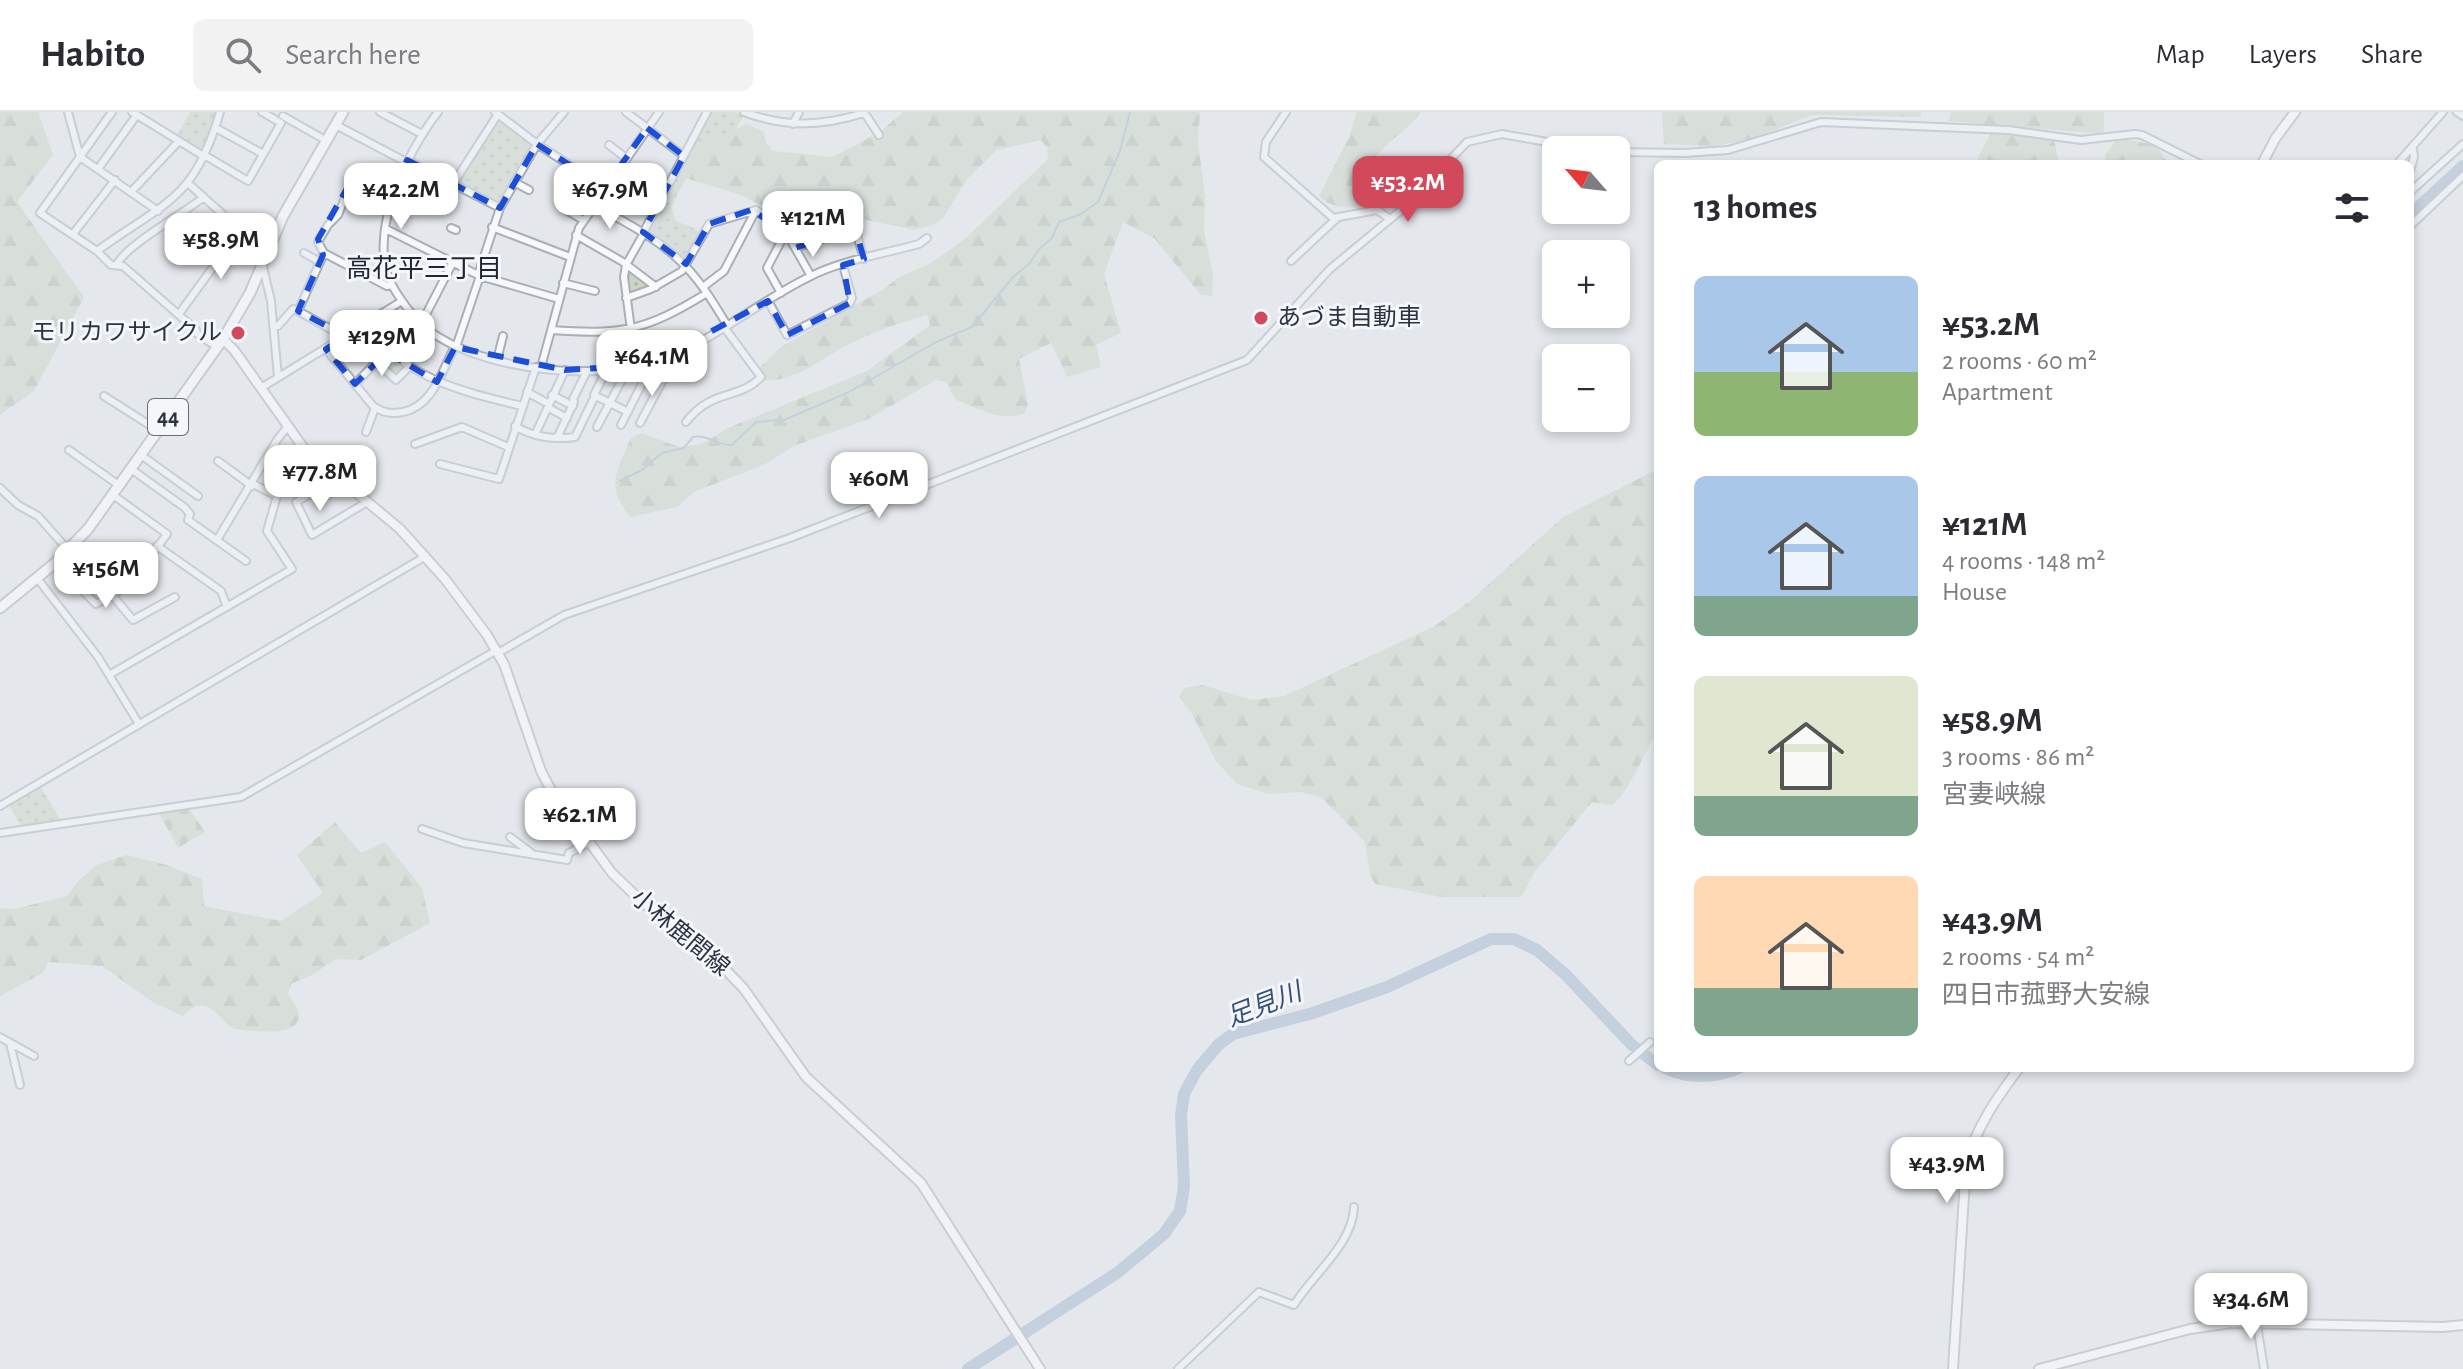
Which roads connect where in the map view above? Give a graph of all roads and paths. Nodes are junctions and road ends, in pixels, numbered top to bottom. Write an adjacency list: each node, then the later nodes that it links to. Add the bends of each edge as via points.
1 (68, 112): 42 (street)
2 (112, 112): 42 (street)
3 (220, 112): 27 (street)
4 (262, 112): 23 (street)
5 (343, 112): 26 (main road, 44)
6 (380, 112): 29 (street)
7 (438, 112): 29 (street)
8 (564, 112): 34 (street)
9 (626, 112): 28 (street)
10 (659, 112): 28 (street)
11 (707, 112): 41 (street)
12 (744, 112): 24 (street)
13 (778, 112): 24 (street)
14 (799, 112): 25 (street)
15 (864, 112): 25 (street); 30 (street)
16 (1286, 112): 66 (street, via 1266,142 1264,157)
17 (2295, 112): 45 (main road)
18 (2443, 112): 37 (street)
19 (2457, 112): 22 (street)
20 (496, 113): 34 (street); 54 (street)
21 (134, 114): 31 (street); 49 (street)
22 (2463, 116)
23 (283, 117): 32 (street); 39 (street)
24 (772, 122): 25 (street)
25 (793, 124)
26 (336, 125): 32 (main road, 44); 48 (street)
27 (216, 128): 39 (street); 40 (street)
28 (647, 128): 41 (street); 43 (street)
29 (422, 134): 48 (street)
30 (879, 135)
31 (179, 141): 40 (street); 58 (street)
32 (327, 141): 78 (main road, 44)
33 (1542, 141): 67 (street, via 1502,134 1475,139)
34 (537, 144): 52 (street); 55 (street)
35 (2463, 144): 56 (street)
36 (609, 145): 43 (street)
37 (2413, 149): 46 (street); 47 (street)
38 (1630, 152): 44 (street, via 1728,150 1821,122 2008,130 2081,140 2135,134)
39 (263, 154): 40 (street, via 248,181)
40 (205, 156): 53 (street)
41 (684, 156): 74 (street)
42 (80, 157): 49 (street); 75 (street, via 40,213)
43 (626, 158): 55 (street)
44 (2192, 160)
45 (2264, 160)
46 (2401, 160)
47 (2413, 160)
48 (407, 161): 54 (street); 60 (street)
49 (98, 169): 51 (street)
50 (2463, 176): 69 (street)
51 (115, 180): 58 (street); 75 (street)
52 (514, 182): 57 (street); 62 (street)
53 (189, 184): 59 (street); 65 (street)
54 (453, 184): 62 (street)
55 (605, 188): 61 (street)
56 (2414, 188)
57 (529, 190)
58 (131, 192): 65 (street)
59 (204, 197): 72 (street); 89 (street)
60 (391, 200): 71 (street); 82 (street, via 352,180 338,215 318,239)
61 (593, 204): 68 (street); 74 (street)
62 (500, 208): 70 (street)
63 (566, 210): 68 (street)
64 (756, 210): 73 (street); 92 (street, via 709,224); 98 (street, via 724,271)
65 (158, 211): 80 (street)
66 (1337, 218): 67 (street, via 1377,210); 85 (street)
67 (1390, 219): 185 (street, via 1330,269 1247,360 790,538 564,615)
68 (583, 220): 76 (street)
69 (2414, 220)
70 (492, 227): 83 (street); 93 (street)
71 (386, 229): 88 (street); 96 (street)
72 (240, 230): 78 (street); 106 (street)
73 (786, 232): 79 (street); 100 (street, via 767,268)
74 (643, 233): 90 (street); 92 (street)
75 (73, 234): 80 (street)
76 (576, 235): 83 (street); 90 (street)
77 (927, 238): 84 (street)
78 (268, 246): 87 (main road, 44)
79 (795, 248): 84 (street, via 855,228); 94 (street)
80 (97, 251): 89 (street)
81 (304, 253): 86 (street)
82 (324, 253): 86 (street); 96 (street)
83 (570, 257): 95 (street)
84 (864, 259): 91 (street)
85 (1291, 261)
86 (320, 262): 105 (street)
87 (262, 263): 115 (main road, 44); 130 (street)
88 (452, 264): 93 (street); 108 (street)
89 (117, 265): 106 (street)
90 (626, 265): 97 (street); 101 (street)
91 (843, 265): 94 (street); 104 (street, via 850,303 787,335)
92 (685, 266): 97 (street); 98 (street)
93 (479, 276): 102 (street); 116 (street)
94 (811, 276): 100 (street)
95 (563, 283): 99 (street); 102 (street)
96 (392, 285): 103 (street)
97 (656, 287): 101 (street)
98 (705, 290): 110 (street); 111 (street, via 659,321)
99 (595, 291)
100 (781, 293): 104 (street)
101 (626, 298): 111 (street)
102 (559, 299): 112 (street)
103 (402, 301): 107 (street); 108 (street)
104 (768, 301): 110 (street)
105 (298, 311): 109 (street, via 293,309); 114 (street)
106 (179, 314): 115 (street, via 195,332)
107 (367, 324): 114 (street); 118 (street)
108 (421, 324): 116 (street)
109 (278, 326)
110 (726, 326): 119 (street); 148 (street, via 761,377 708,400)
111 (631, 329): 112 (street); 125 (street)
112 (551, 330): 124 (street)
113 (503, 336): 120 (street)
114 (345, 337): 117 (street)
115 (220, 343): 133 (main road, 小林鹿間線); 154 (main road, 44)
116 (456, 346): 120 (street); 131 (street)
117 (326, 349): 130 (street); 132 (street)
118 (388, 350): 121 (street); 123 (street)
119 (672, 356): 122 (street); 139 (street)
120 (497, 360): 124 (street)
121 (377, 362): 123 (street, via 396,380); 132 (street)
122 (648, 365): 125 (street); 135 (street)
123 (409, 367): 131 (street)
124 (539, 367): 127 (street); 134 (street)
125 (636, 367): 126 (street)
126 (625, 369): 129 (street); 140 (street)
127 (565, 370): 128 (street); 136 (street)
128 (587, 371): 129 (street); 141 (street)
129 (606, 371): 138 (street)
130 (278, 377): 133 (street)
131 (437, 382): 142 (street); 144 (street, via 426,402 416,408 393,414)
132 (355, 384): 144 (street)
133 (261, 388): 151 (main road, 小林鹿間線)
134 (527, 392): 142 (street); 143 (street)
135 (638, 392): 139 (street); 146 (street)
136 (552, 395): 141 (street); 143 (street)
137 (104, 396): 154 (street)
138 (595, 396): 140 (street); 145 (street)
139 (652, 400): 149 (street)
140 (610, 403): 146 (street); 153 (street)
141 (574, 404): 145 (street); 147 (street)
142 (522, 406): 152 (street)
143 (549, 406): 147 (street); 156 (street)
144 (375, 408): 155 (street)
145 (588, 409): 157 (street, via 575,437)
146 (628, 412): 150 (street)
147 (567, 418): 157 (street)
148 (686, 422)
149 (640, 423)
150 (621, 425)
151 (288, 426): 161 (main road, 小林鹿間線); 167 (street)
152 (515, 426): 156 (street); 159 (street)
153 (597, 427)
154 (159, 431): 162 (main road, 44)
155 (366, 432)
156 (535, 435): 157 (street)
157 (557, 438)
158 (415, 444): 159 (street, via 462,427)
159 (508, 447): 164 (street, via 499,479)
160 (69, 450): 168 (street)
161 (305, 450): 166 (main road, 小林鹿間線); 172 (street, via 292,463)
162 (141, 455): 165 (main road, 44); 171 (street)
163 (218, 461): 167 (street)
164 (440, 464)
165 (131, 469): 168 (main road, 44); 174 (street, via 184,507 188,520)
166 (339, 478): 173 (main road, 小林鹿間線); 173 (street, via 296,502 312,535)
167 (252, 485): 172 (street); 174 (street)
168 (120, 486): 170 (main road, 44)
169 (0, 488): 176 (street, via 38,516)
170 (113, 495): 175 (street, via 167,534); 176 (main road, 44)
171 (198, 496)
172 (277, 496): 183 (street, via 267,531 292,569)
173 (367, 502): 177 (main road, 小林鹿間線)
174 (217, 540): 178 (street)
175 (157, 546): 181 (street, via 132,582); 183 (street, via 221,591)
176 (68, 550): 179 (main road, 44)
177 (426, 556): 185 (main road, 小林鹿間線); 187 (street)
178 (246, 561)
179 (55, 563): 180 (main road, 44); 181 (street, via 96,604)
180 (37, 578): 184 (main road, 44); 186 (street)
181 (112, 595): 182 (street, via 133,620)
182 (175, 597)
183 (227, 607): 186 (street)
184 (0, 608)
185 (498, 651): 190 (street, via 241,797); 192 (main road, 小林鹿間線, via 541,771)
186 (109, 675): 187 (street)
187 (139, 724): 188 (street)
188 (0, 806)
189 (422, 829): 193 (street, via 463,843)
190 (0, 833)
191 (510, 837): 193 (street)
192 (590, 842): 193 (street, via 569,853 567,860); 204 (main road, 小林鹿間線, via 630,892 734,977 806,1077 921,1183)
193 (534, 855)
194 (0, 1037): 195 (street)
195 (10, 1043): 197 (street); 200 (street)
196 (1648, 1043): 198 (street)
197 (34, 1056)
198 (1630, 1060)
199 (2016, 1072): 206 (main road, via 1986,1112 1966,1164)
200 (20, 1085)
201 (1354, 1207): 205 (street, via 1342,1244 1294,1305 1259,1292)
202 (2257, 1325): 203 (main road); 207 (main road, via 2190,1329); 208 (street)
203 (2463, 1325)
204 (1040, 1369)
205 (1178, 1369)
206 (1953, 1369)
207 (2039, 1369)
208 (2264, 1369)

